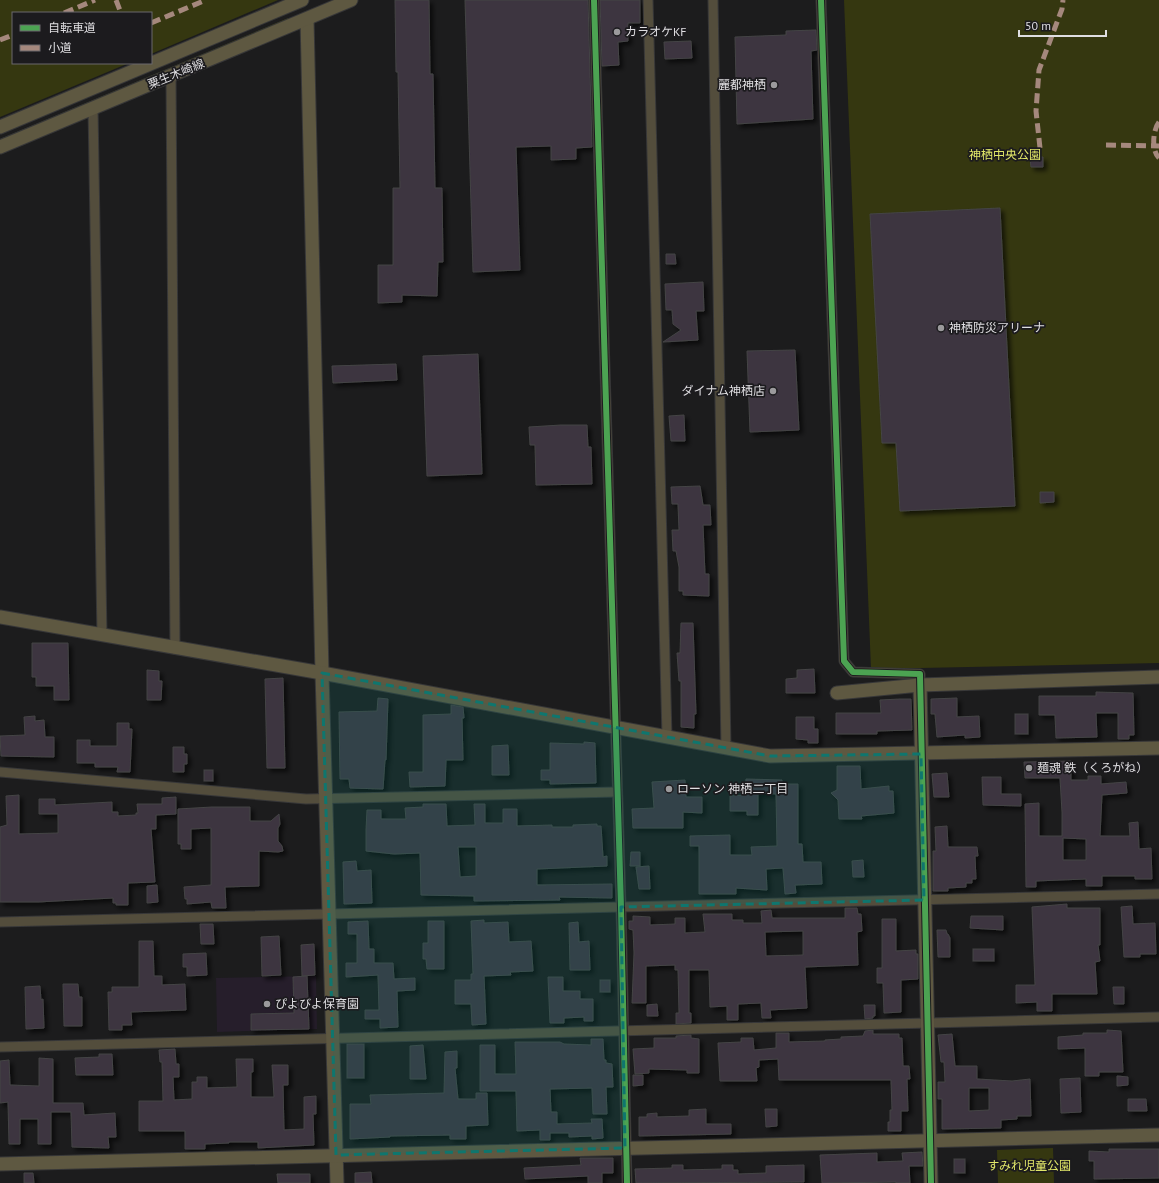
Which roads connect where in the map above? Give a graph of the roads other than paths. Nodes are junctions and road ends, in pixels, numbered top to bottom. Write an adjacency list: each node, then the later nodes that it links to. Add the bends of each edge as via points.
1 (302, 0): 8 (street, 粟生木崎線)
2 (351, 0): 7 (street, 粟生木崎線)
3 (594, 0): 21 (street)
4 (648, 0): 22 (street)
5 (713, 0): 23 (street)
6 (821, 0): 19 (street, via 844,661 853,672 920,674)
7 (307, 19): 10 (street, 粟生木崎線); 17 (street)
8 (152, 63)
9 (150, 64): 12 (street, 粟生木崎線)
10 (171, 76): 11 (street, 粟生木崎線); 16 (street)
11 (93, 108): 13 (street, 粟生木崎線); 15 (street)
12 (0, 127)
13 (0, 147)
14 (0, 617): 15 (street)
15 (102, 636): 16 (street)
16 (175, 648): 17 (street)
17 (322, 673): 21 (street); 28 (street)
18 (1159, 677): 19 (street)
19 (920, 685): 20 (street); 25 (street)
20 (837, 693)
21 (614, 727): 22 (street); 27 (street)
22 (667, 737): 23 (street)
23 (726, 748): 25 (street, via 770,756)
24 (1159, 748): 25 (street)
25 (921, 754): 30 (street)
26 (0, 772): 28 (street, via 306,799)
27 (617, 792): 28 (street); 31 (street)
28 (326, 798): 32 (street)
29 (1159, 894): 30 (street)
30 (924, 900): 31 (street); 35 (street)
31 (621, 907): 32 (street); 36 (street)
32 (328, 913): 33 (street); 37 (street)
33 (0, 922)
34 (1159, 1017): 35 (street)
35 (927, 1024): 36 (street); 40 (street)
36 (623, 1031): 37 (street); 41 (street)
37 (332, 1038): 38 (street); 42 (street)
38 (0, 1047)
39 (1159, 1135): 40 (street)
40 (930, 1140): 41 (street); 46 (street)
41 (625, 1148): 42 (street); 45 (street)
42 (336, 1155): 43 (street); 44 (street)
43 (0, 1164)
44 (337, 1183)
45 (626, 1183)
46 (931, 1183)

